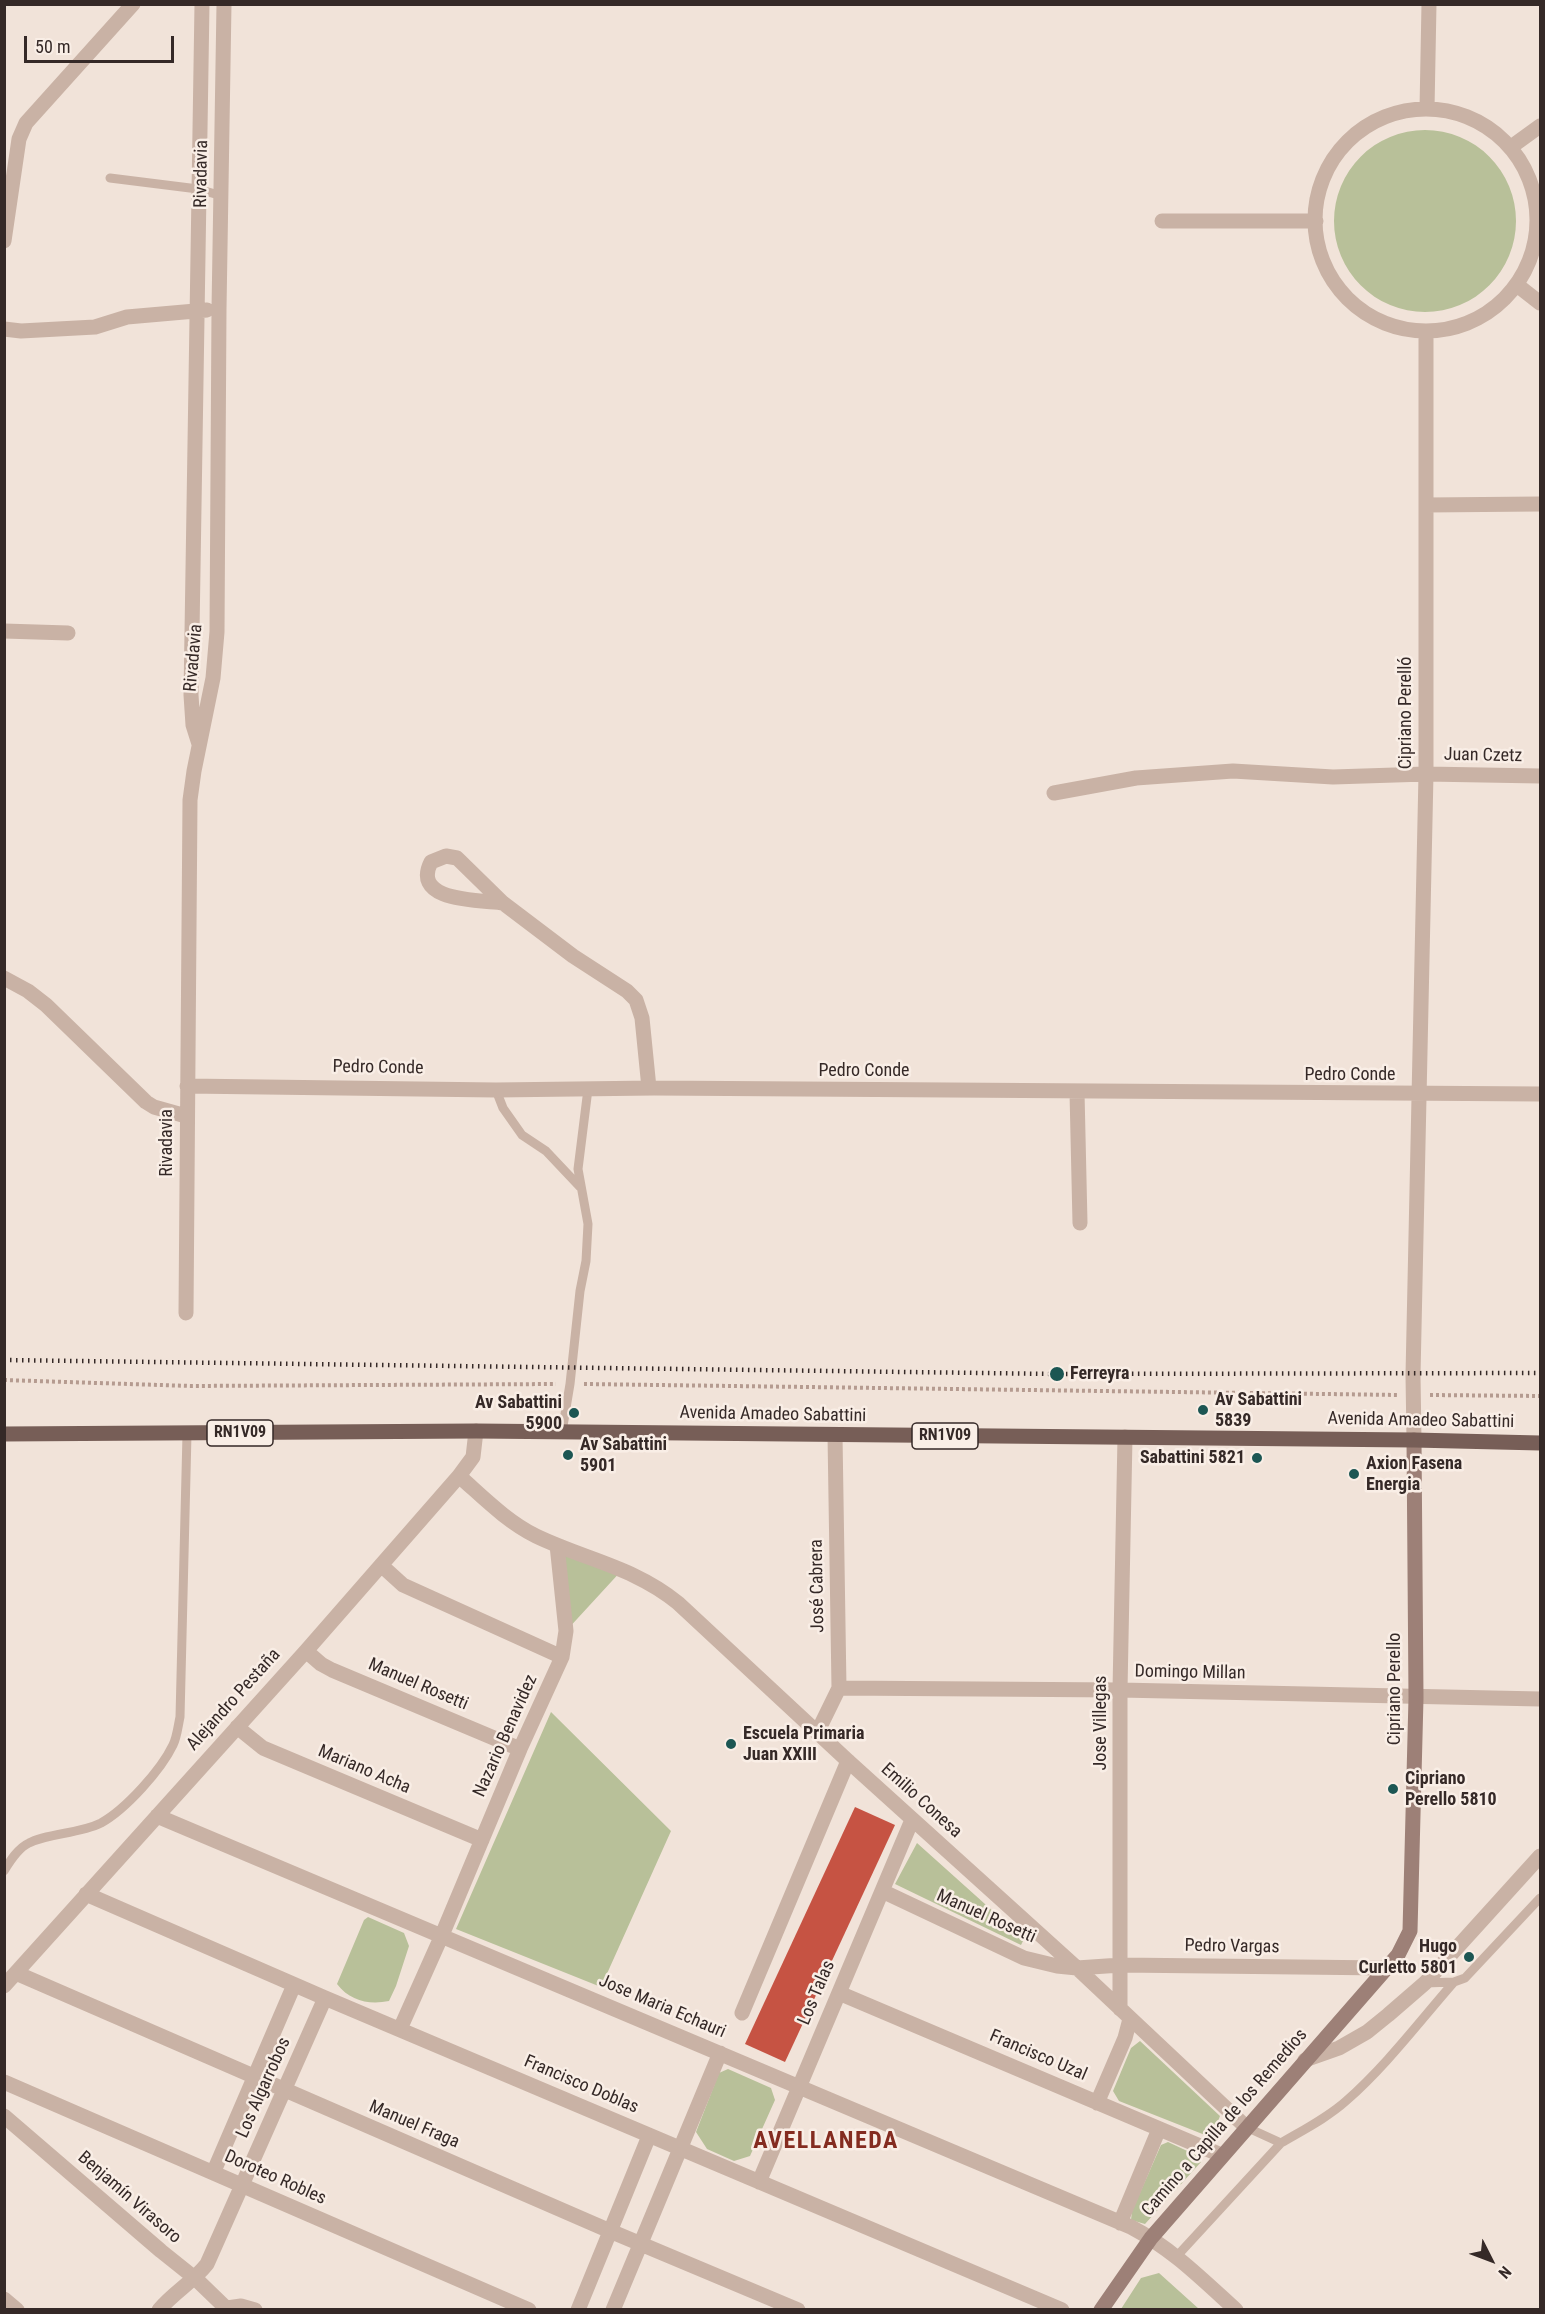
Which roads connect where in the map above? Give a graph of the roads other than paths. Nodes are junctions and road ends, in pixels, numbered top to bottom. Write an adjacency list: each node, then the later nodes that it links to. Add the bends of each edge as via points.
1 (133, 4): 14 (street, via 26,123 19,139)
2 (202, 4): 9 (street)
3 (224, 4): 10 (street, Rivadavia)
4 (1430, 4): 5 (street)
5 (1428, 109): 7 (street, via 1451,111 1473,119); 12 (street, via 1400,112 1353,137 1335,157 1323,181)
6 (1540, 126): 7 (street)
7 (1511, 147): 13 (street, via 1533,186)
8 (110, 178): 9 (lane)
9 (198, 189): 10 (lane); 18 (street)
10 (222, 196): 17 (street, Rivadavia)
11 (1162, 221): 12 (street)
12 (1316, 221): 20 (street, via 1322,260 1334,284 1352,304 1374,319 1400,329)
13 (1539, 221): 15 (street, via 1530,261)
14 (4, 241)
15 (1517, 285): 16 (street); 20 (street, via 1503,301 1468,324)
16 (1540, 303)
17 (219, 309): 18 (street); 25 (street, Rivadavia, via 217,632)
18 (197, 311): 19 (street, via 127,317 94,327); 25 (street, via 191,695 193,725)
19 (4, 329)
20 (1426, 332): 22 (street, Cipriano Perelló)
21 (1540, 504): 22 (street)
22 (1426, 505): 26 (street, Cipriano Perelló)
23 (4, 631): 24 (street)
24 (68, 633)
25 (200, 746): 31 (street, Rivadavia, via 190,800)
26 (1426, 774): 27 (street, Juan Czetz); 28 (street, Juan Czetz, via 1333,777 1233,771 1136,778); 37 (street, Cipriano Perelló)
27 (1540, 776)
28 (1054, 793)
29 (503, 903): 29 (street, via 457,858 446,856 431,862 426,871 434,890 444,895); 32 (street, via 636,1000 642,1018)
30 (4, 978): 38 (street, via 46,1005 146,1102)
31 (187, 1086): 34 (street, Pedro Conde); 38 (street, Rivadavia)
32 (649, 1088): 33 (street, Pedro Conde); 35 (street, Pedro Conde)
33 (588, 1089): 34 (street, Pedro Conde); 39 (lane, via 578,1169)
34 (496, 1090): 39 (lane, via 506,1115 522,1135 546,1151)
35 (1077, 1092): 37 (street, Pedro Conde); 40 (street)
36 (1540, 1094): 37 (street, Pedro Conde)
37 (1419, 1095): 48 (street, Cipriano Perelló)
38 (186, 1116): 41 (street, Rivadavia)
39 (580, 1187): 43 (lane, via 588,1224 586,1261)
40 (1080, 1223)
41 (186, 1313)
42 (476, 1431): 43 (main road, Avenida Amadeo Sabattini / RN1V09); 45 (main road, Avenida Amadeo Sabattini / RN1V09); 50 (street, Alejandro Pestaña, via 473,1457)
43 (562, 1432): 46 (main road, Avenida Amadeo Sabattini / RN1V09)
44 (4, 1434): 45 (main road, Avenida Amadeo Sabattini / RN1V09)
45 (187, 1434): 67 (lane, via 180,1718 174,1744 128,1802 101,1822 29,1843)
46 (835, 1435): 47 (main road, Avenida Amadeo Sabattini / RN1V09); 55 (street, José Cabrera)
47 (1125, 1437): 48 (main road, Avenida Amadeo Sabattini / RN1V09); 56 (street, Jose Villegas)
48 (1414, 1440): 49 (main road, Avenida Amadeo Sabattini / RN1V09); 57 (main road, Cipriano Perello)
49 (1540, 1443)
50 (459, 1476): 51 (street, Emilio Conesa, via 504,1516); 52 (street, Alejandro Pestaña)
51 (557, 1545): 54 (street, Nazario Benavidez, via 566,1631); 60 (street, Emilio Conesa, via 631,1572 658,1587)
52 (381, 1565): 53 (street, Alejandro Pestaña); 54 (street, via 404,1585)
53 (306, 1651): 59 (street, Alejandro Pestaña); 61 (street, Manuel Rosetti, via 332,1670)
54 (562, 1657): 61 (street, Nazario Benavidez)
55 (839, 1688): 56 (street, Domingo Millan); 60 (street, José Cabrera)
56 (1120, 1690): 57 (street, Domingo Millan); 72 (street, Jose Villegas)
57 (1416, 1698): 58 (street, Domingo Millan); 74 (main road, Cipriano Perello, via 1410,1931)
58 (1540, 1699)
59 (237, 1727): 63 (street, Alejandro Pestaña); 65 (street, Mariano Acha, via 263,1748)
60 (817, 1733): 62 (street, Emilio Conesa)
61 (520, 1749): 65 (street, Nazario Benavidez)
62 (848, 1761): 64 (street, Emilio Conesa); 82 (street)
63 (157, 1816): 69 (street, Alejandro Pestaña); 71 (street, Jose Maria Echauri)
64 (912, 1820): 68 (street, Los Talas); 73 (street, Emilio Conesa)
65 (482, 1840): 71 (street, Nazario Benavidez)
66 (1540, 1856): 77 (street)
67 (4, 1871)
68 (882, 1891): 73 (street, Manuel Rosetti, via 1024,1958); 80 (street, Los Talas)
69 (86, 1894): 75 (street, Alejandro Pestaña); 78 (street, Francisco Doblas)
70 (1540, 1898): 76 (lane, via 1472,1972)
71 (442, 1935): 84 (street); 85 (street, Jose Maria Echauri)
72 (1121, 1965): 73 (street, Pedro Vargas); 74 (street, Pedro Vargas); 83 (street, Jose Villegas)
73 (1077, 1968): 83 (street, Emilio Conesa)
74 (1386, 1968): 86 (main road, Camino a Capilla de los Remedios)
75 (16, 1973): 79 (street, Alejandro Pestaña); 87 (street, Manuel Fraga)
76 (1454, 1982): 77 (lane); 96 (lane, via 1345,2101)
77 (1425, 1983): 86 (street, via 1367,2032 1339,2048)
78 (294, 1984): 81 (street, Francisco Doblas); 87 (street)
79 (4, 1986)
80 (839, 1993): 89 (street, Los Talas); 91 (street, Francisco Uzal)
81 (325, 1998): 84 (street, Francisco Doblas); 90 (street, Los Algarrobos)
82 (742, 2013)
83 (1125, 2014): 91 (street, Jose Villegas, via 1125,2038); 93 (street, Emilio Conesa)
84 (400, 2029): 95 (street, Francisco Doblas)
85 (720, 2053): 89 (street, Jose Maria Echauri); 97 (street)
86 (1305, 2060): 93 (main road, Camino a Capilla de los Remedios)
87 (255, 2078): 90 (street, Manuel Fraga); 99 (street)
88 (4, 2082): 99 (street, Doroteo Robles)
89 (799, 2087): 100 (street, Los Talas); 102 (street, Jose Maria Echauri)
90 (285, 2090): 101 (street, Los Algarrobos); 103 (street, Manuel Fraga)
91 (1097, 2103): 94 (street, Francisco Uzal)
92 (4, 2116): 107 (street, Benjamín Virasoro)
93 (1246, 2127): 96 (lane); 98 (main road, Camino a Capilla de los Remedios)
94 (1160, 2129): 98 (street, Francisco Uzal); 102 (street)
95 (649, 2136): 97 (street, Francisco Doblas); 103 (street)
96 (1281, 2143): 106 (lane)
97 (680, 2148): 100 (street, Francisco Doblas); 105 (street)
98 (1221, 2155): 104 (main road, Camino a Capilla de los Remedios)
99 (214, 2171): 101 (street, Doroteo Robles)
100 (759, 2182): 117 (street, Francisco Doblas)
101 (243, 2186): 107 (street, Los Algarrobos, via 207,2264); 113 (street, Doroteo Robles)
102 (1120, 2223): 104 (street, Jose Maria Echauri)
103 (610, 2231): 105 (street, Manuel Fraga); 114 (street)
104 (1151, 2238): 106 (street, Jose Maria Echauri); 118 (main road, Camino a Capilla de los Remedios)
105 (640, 2244): 115 (street); 116 (street, Manuel Fraga)
106 (1177, 2256): 119 (street, Jose Maria Echauri)
107 (196, 2279): 109 (street, Benjamín Virasoro); 111 (street, Los Algarrobos, via 172,2295)
108 (4, 2299): 110 (street)
109 (227, 2309): 112 (street, via 241,2306)
110 (17, 2310)
111 (159, 2310)
112 (255, 2310)
113 (529, 2310)
114 (578, 2310)
115 (613, 2310)
116 (798, 2310)
117 (1062, 2310)
118 (1101, 2310)
119 (1236, 2310)

